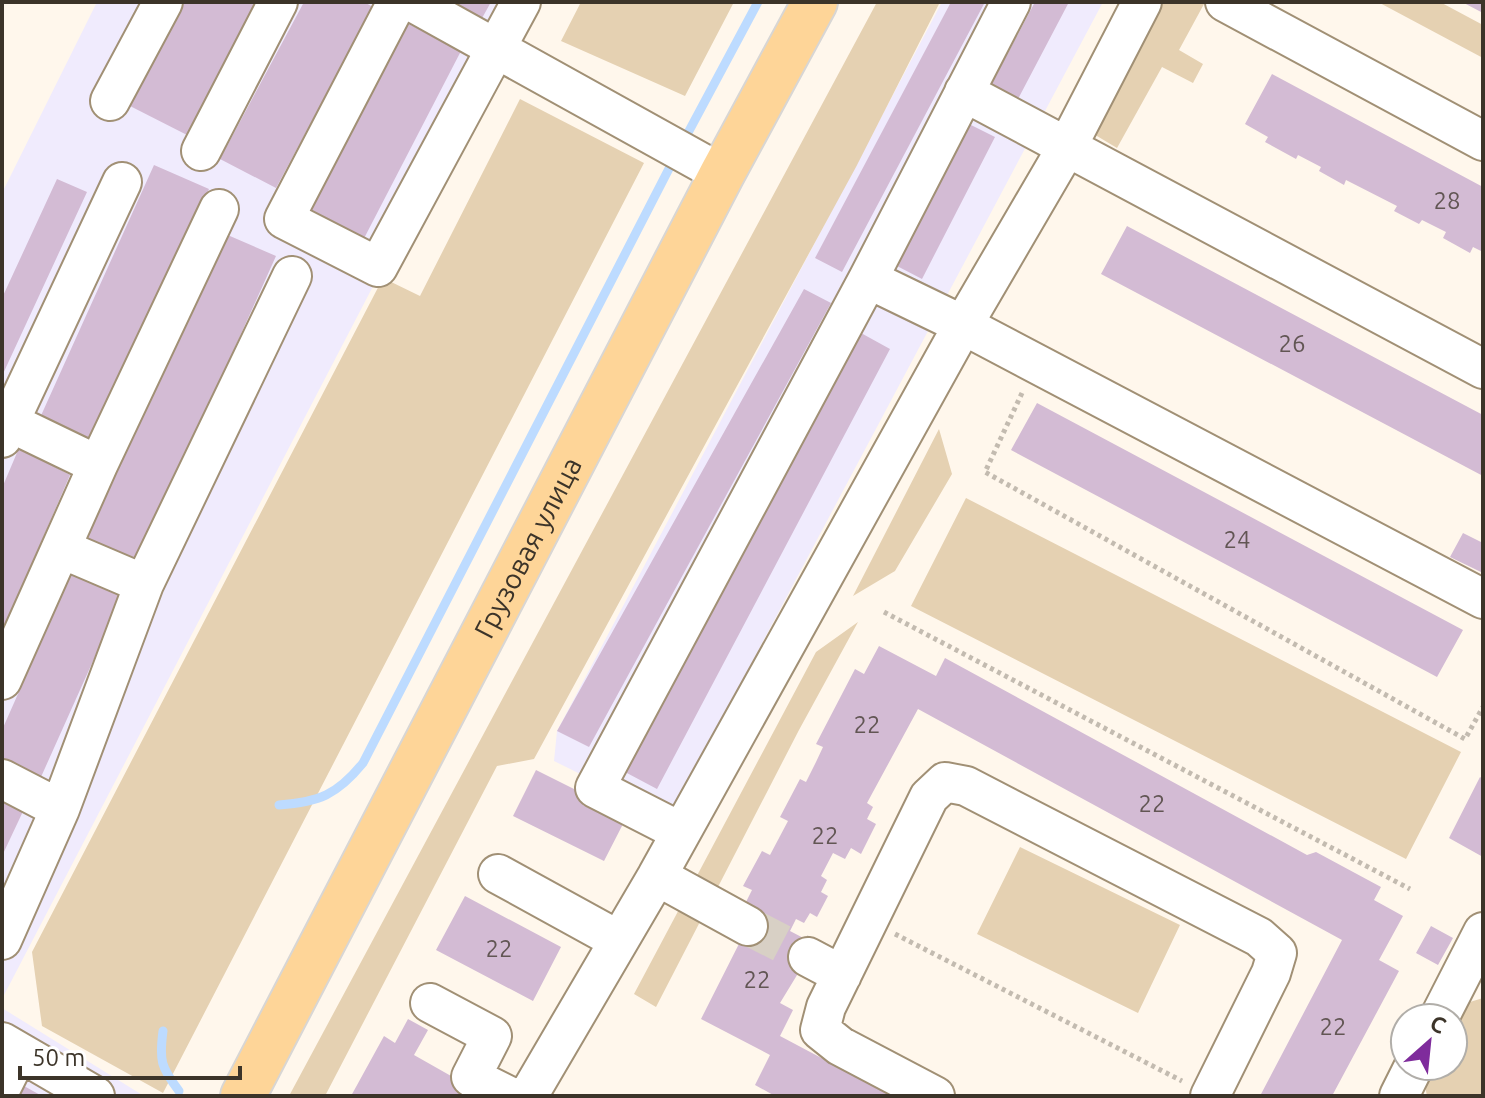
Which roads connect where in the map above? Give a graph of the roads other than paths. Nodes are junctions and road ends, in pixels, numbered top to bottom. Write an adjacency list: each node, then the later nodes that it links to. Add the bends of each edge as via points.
1 (163, 2): 12 (street)
2 (278, 2): 15 (street)
3 (397, 2): 10 (street, via 284,219 378,267)
4 (412, 2): 10 (street)
5 (521, 2): 10 (street)
6 (815, 2): 16 (main road, Грузовая улица)
7 (1011, 2): 11 (street)
8 (1142, 2): 14 (street)
9 (1225, 2): 13 (street)
10 (497, 49): 16 (street)
11 (964, 92): 14 (street); 20 (street)
12 (110, 101)
13 (1483, 141)
14 (1067, 147): 21 (street); 22 (street)
15 (201, 151)
16 (722, 174): 46 (main road, Грузовая улица)
17 (122, 182): 23 (street)
18 (219, 209): 24 (street)
19 (292, 276): 26 (street)
20 (868, 279): 21 (street); 31 (street, via 595,788)
21 (963, 325): 27 (street); 31 (street)
22 (1483, 369)
23 (6, 430): 24 (street)
24 (98, 465): 25 (street)
25 (62, 549): 26 (street); 28 (street)
26 (144, 584): 30 (street)
27 (1483, 599)
28 (2, 680)
29 (2, 779): 30 (street)
30 (60, 809): 36 (street)
31 (681, 832): 33 (street)
32 (498, 874): 37 (street)
33 (657, 876): 34 (street); 37 (street)
34 (748, 926)
35 (1483, 932): 40 (street)
36 (2, 940)
37 (618, 940): 44 (street)
38 (808, 957): 39 (street)
39 (842, 975): 47 (street, via 820,1030); 48 (street, via 929,797 945,782 966,786 1259,937 1277,953)
40 (1447, 1002)
41 (430, 1003): 44 (street, via 492,1036 471,1077)
42 (11, 1047): 43 (street); 45 (street)
43 (2, 1086)
44 (530, 1094)
45 (95, 1096)
46 (243, 1096)
47 (935, 1096)
48 (1210, 1096)

